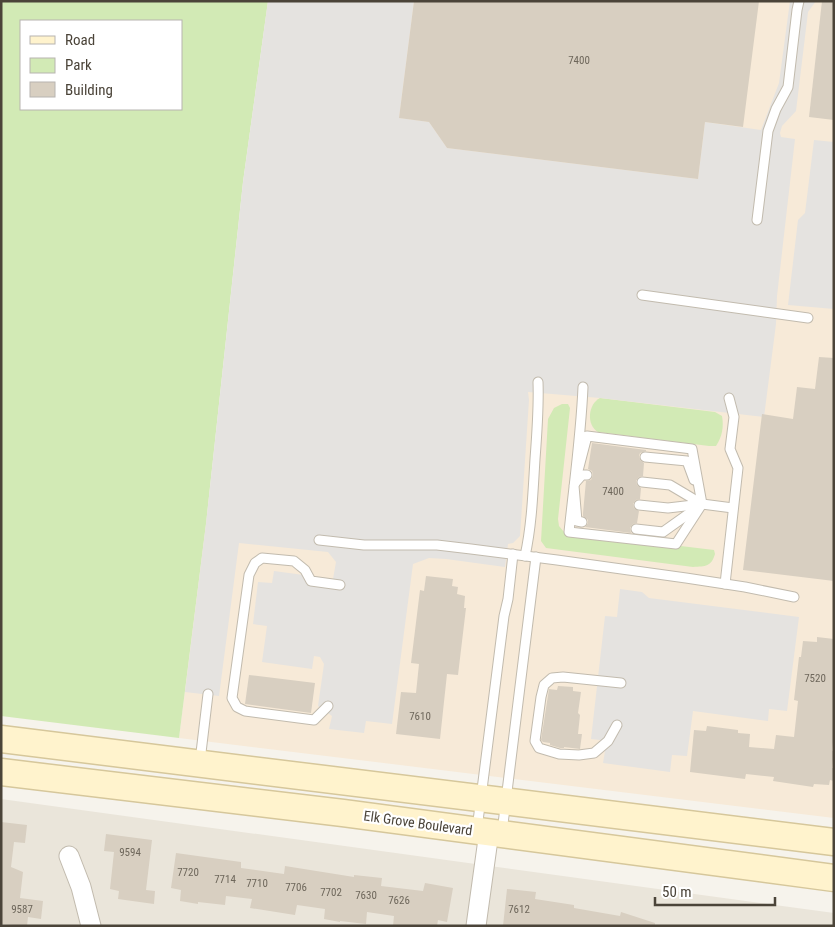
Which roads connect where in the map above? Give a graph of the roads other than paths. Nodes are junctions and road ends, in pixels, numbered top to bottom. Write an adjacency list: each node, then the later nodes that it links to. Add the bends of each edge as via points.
1 (799, 1): 2 (lane, via 788,87 768,131)
2 (757, 220)
3 (642, 295): 4 (lane)
4 (808, 318)
5 (538, 382): 21 (lane, via 534,484)
6 (583, 387): 12 (lane)
7 (729, 398): 16 (lane, via 734,417 730,449 738,468)
8 (590, 450): 12 (lane, via 587,450)
9 (645, 456): 14 (lane, via 687,461)
10 (587, 475): 12 (lane, via 582,474)
11 (642, 482): 14 (lane, via 670,485)
12 (574, 486): 13 (lane, via 580,498); 14 (lane, via 570,532 676,544); 14 (lane, via 587,436 692,449); 17 (lane, via 577,521)
13 (584, 498)
14 (702, 504): 15 (lane, via 668,508); 16 (lane); 18 (lane, via 663,532)
15 (639, 505)
16 (733, 508): 23 (lane)
17 (582, 522)
18 (636, 529)
19 (319, 540): 20 (lane, via 364,545 437,545)
20 (513, 554): 21 (lane); 33 (lane, via 504,616)
21 (525, 556): 22 (lane)
22 (536, 557): 23 (lane); 33 (lane)
23 (724, 584): 25 (lane)
24 (340, 585): 28 (lane, via 311,581 305,570 294,562 262,558 255,563 249,575 232,698 237,707 245,711 314,720)
25 (794, 597)
26 (621, 683): 29 (lane, via 552,678 544,685 535,741 539,748 559,754 594,753 608,742)
27 (208, 694): 31 (lane)
28 (328, 706)
29 (617, 725)
30 (1, 739): 31 (main road)
31 (200, 764): 33 (main road)
32 (1, 772): 34 (main road, Elk Grove Boulevard)
33 (493, 800): 34 (lane); 34 (lane); 35 (main road)
34 (489, 832): 37 (main road, Elk Grove Boulevard); 39 (street)
35 (834, 842)
36 (69, 856): 38 (street)
37 (834, 878)
38 (91, 926)
39 (476, 926)

